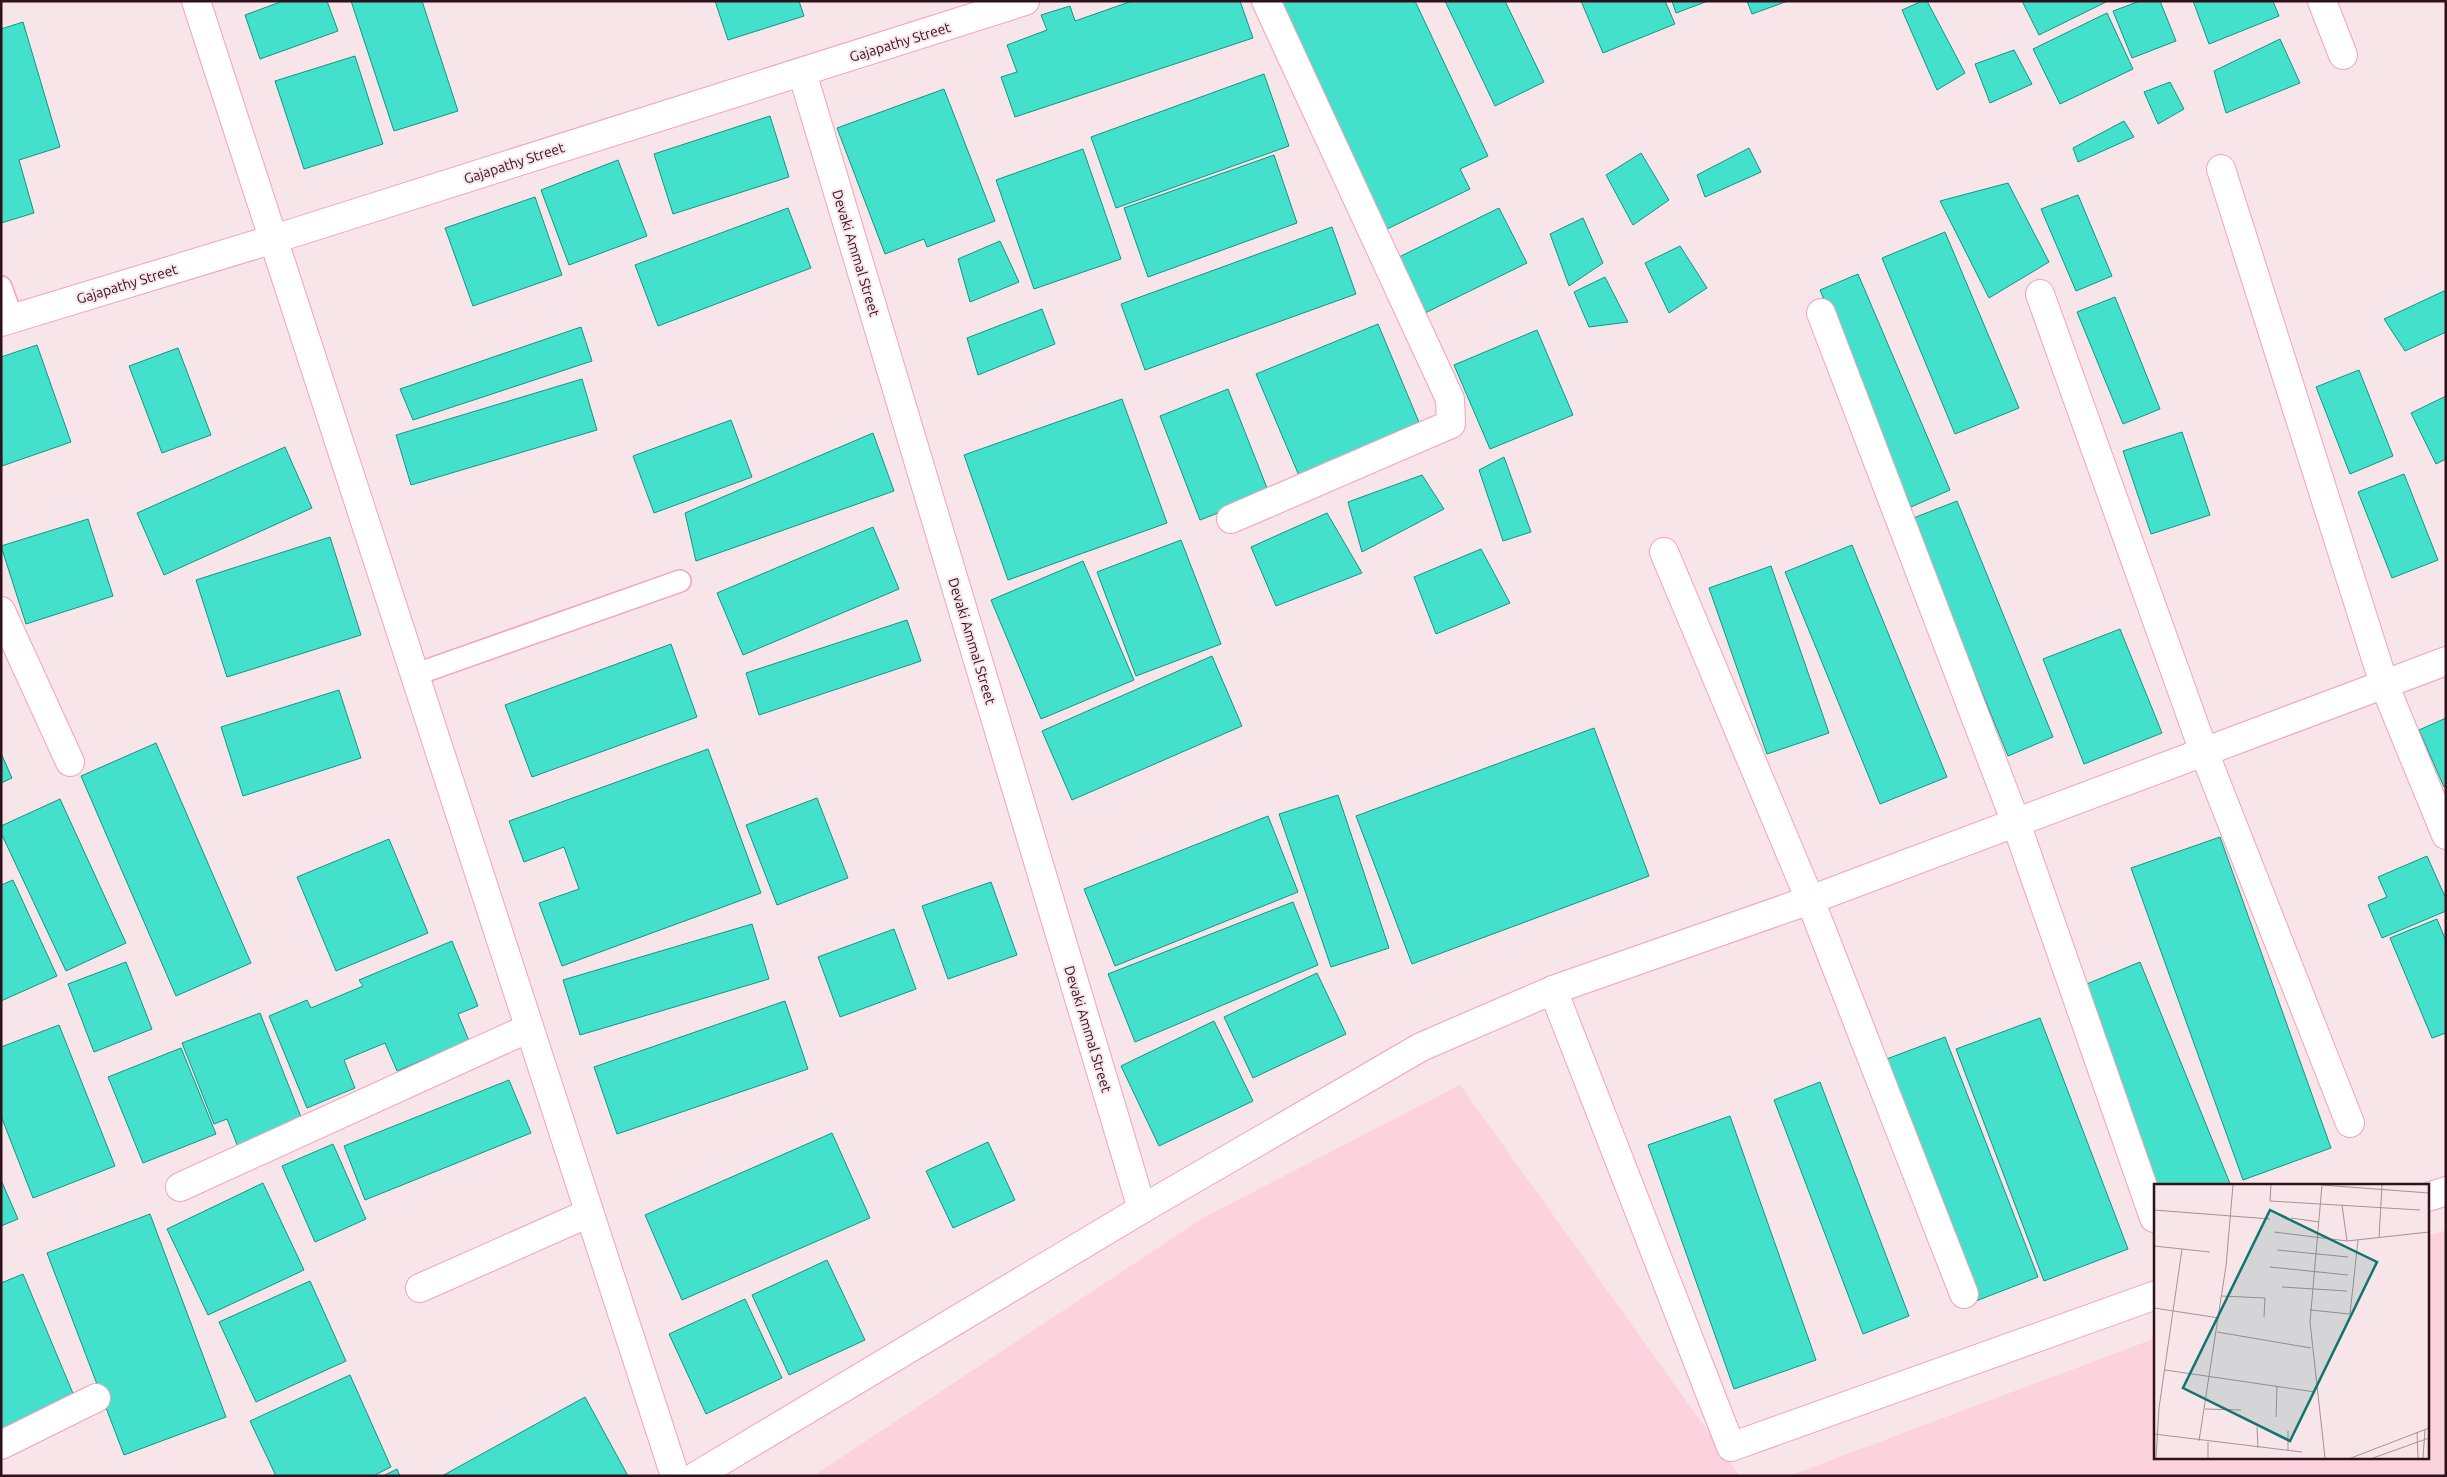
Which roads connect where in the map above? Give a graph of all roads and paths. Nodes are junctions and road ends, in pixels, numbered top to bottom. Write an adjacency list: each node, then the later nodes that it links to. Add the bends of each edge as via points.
1 (196, 1): 9 (street)
2 (1025, 1): 5 (street, Gajapathy Street)
3 (1266, 1): 14 (street, via 1450,399 1451,424)
4 (2322, 1): 6 (street)
5 (972, 10): 7 (street, Gajapathy Street)
6 (2343, 55)
7 (802, 72): 9 (street, Gajapathy Street); 32 (street, Devaki Ammal Street)
8 (2220, 169): 20 (street)
9 (274, 239): 13 (street, Gajapathy Street); 19 (street)
10 (1, 286): 13 (lane)
11 (2040, 294): 21 (street)
12 (1821, 313): 23 (street)
13 (6, 320)
14 (1231, 519)
15 (1664, 552): 25 (street)
16 (680, 581): 19 (lane)
17 (1, 610): 22 (street)
18 (2446, 661): 20 (street)
19 (414, 674): 27 (street)
20 (2384, 684): 21 (street); 24 (street)
21 (2204, 752): 23 (street); 28 (street)
22 (70, 762)
23 (2016, 823): 25 (street); 34 (street)
24 (2446, 835)
25 (1810, 900): 26 (street); 36 (street)
26 (1553, 990): 32 (street, via 1421,1047); 37 (street, via 1731,1446)
27 (529, 1028): 29 (street); 33 (street)
28 (2350, 1124)
29 (180, 1187)
30 (2446, 1191): 31 (street)
31 (2430, 1196)
32 (1142, 1209): 41 (street)
33 (589, 1213): 35 (street); 40 (street)
34 (2154, 1218)
35 (420, 1288)
36 (1964, 1294)
37 (2154, 1296)
38 (96, 1398): 39 (street)
39 (1, 1445)
40 (675, 1476)
41 (696, 1476)

